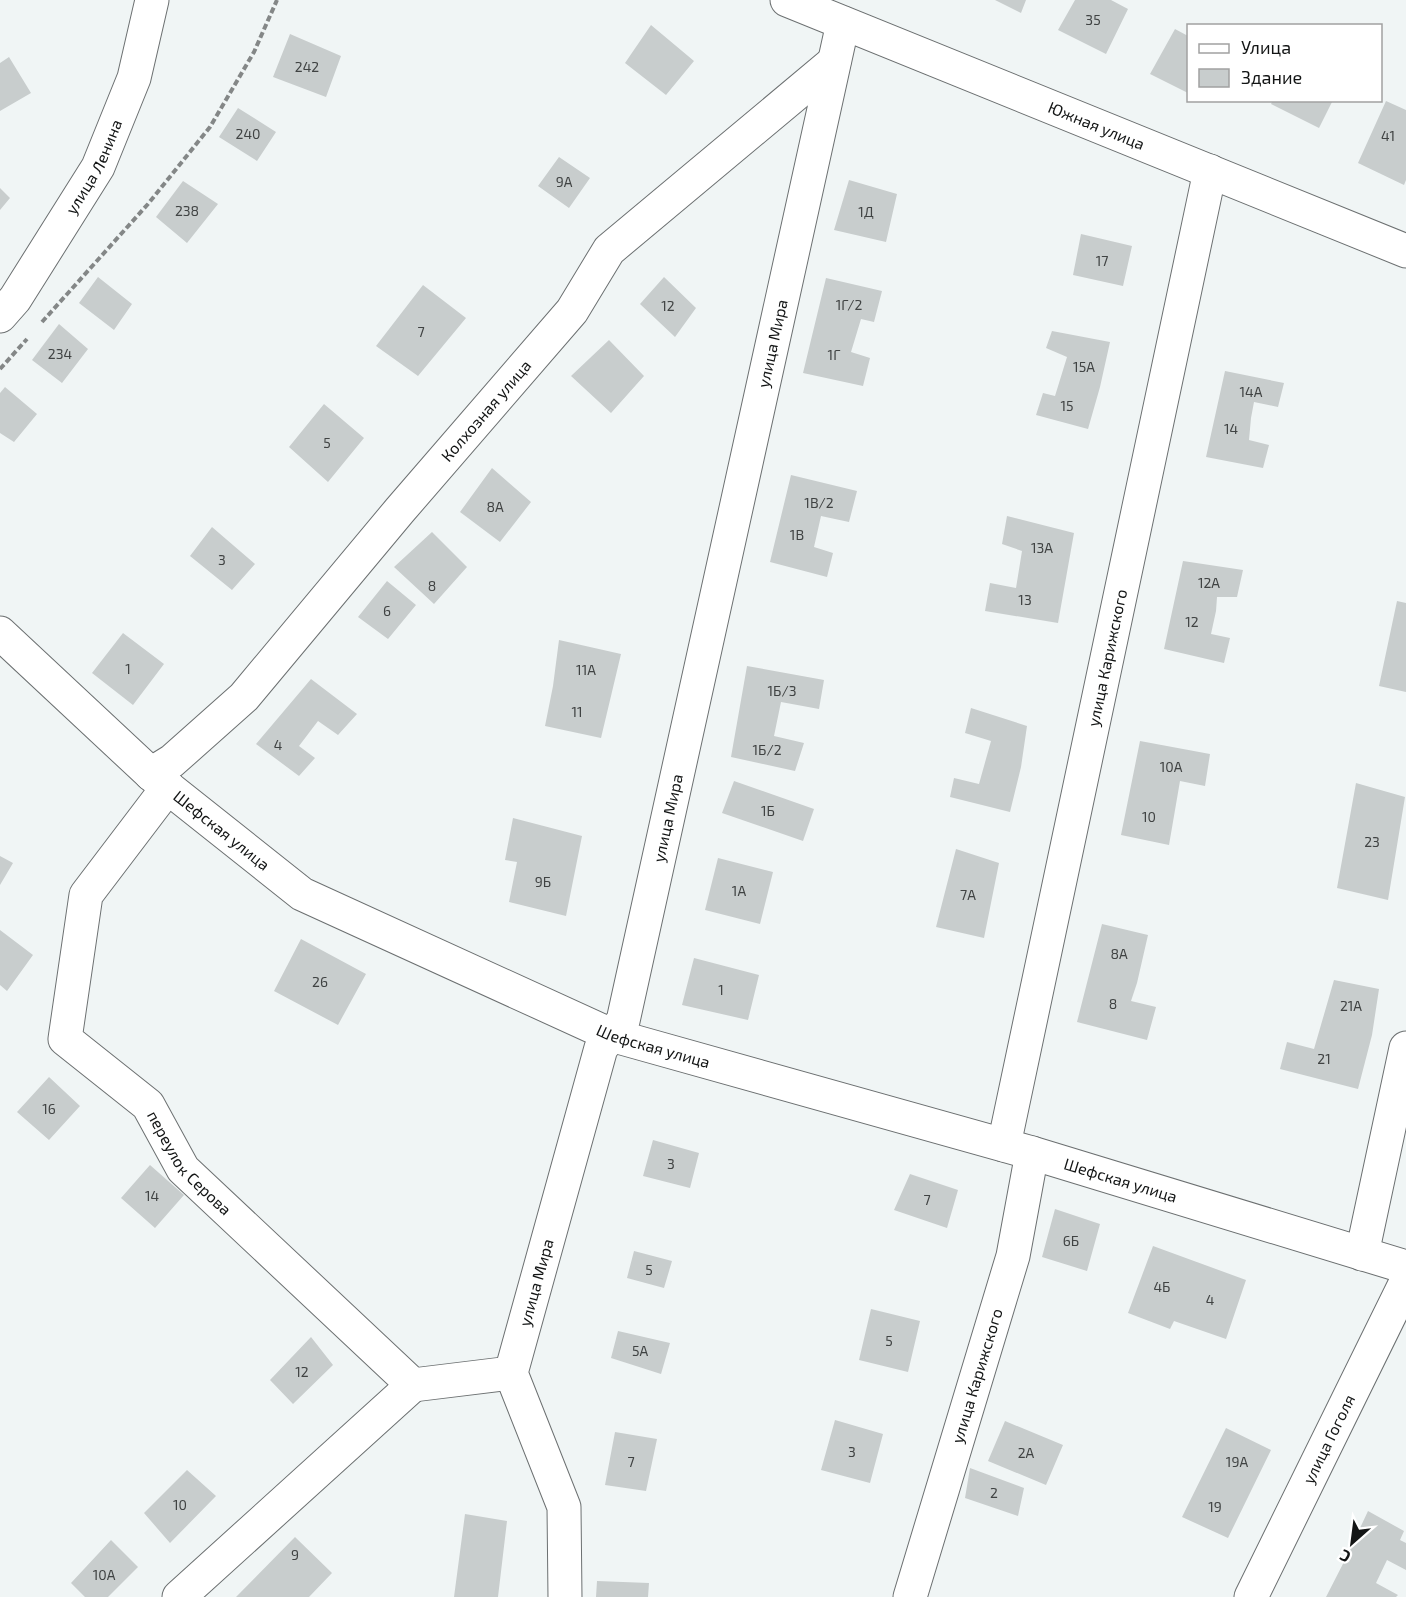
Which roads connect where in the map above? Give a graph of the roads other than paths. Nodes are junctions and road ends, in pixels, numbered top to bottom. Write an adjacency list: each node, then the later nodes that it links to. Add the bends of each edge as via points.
1 (152, 0): 7 (street, улица Ленина, via 134,78 98,167)
2 (787, 0): 3 (street, Южная улица)
3 (843, 23): 4 (street, улица Мира); 5 (street, Южная улица)
4 (834, 62): 9 (street, Колхозная улица, via 609,250 572,311 244,697 172,761); 10 (street, улица Мира, via 623,1021)
5 (1210, 171): 6 (street, Южная улица); 12 (street, улица Карижского)
6 (1406, 251)
7 (0, 316)
8 (0, 633): 9 (street, Шефская улица)
9 (160, 781): 10 (street, Шефская улица, via 302,894); 17 (street, переулок Серова, via 86,895 65,1039 148,1105 183,1169)
10 (611, 1035): 12 (street, Шефская улица); 16 (street, улица Мира, via 601,1048)
11 (1406, 1048): 13 (street)
12 (1018, 1149): 13 (street, Шефская улица); 20 (street, улица Карижского, via 1013,1256)
13 (1362, 1254): 14 (street, Шефская улица)
14 (1406, 1267)
15 (1406, 1282): 21 (street, улица Гоголя)
16 (511, 1373): 17 (street); 19 (street, via 564,1507)
17 (413, 1385): 18 (street)
18 (179, 1597)
19 (565, 1597)
20 (910, 1597)
21 (1251, 1597)

